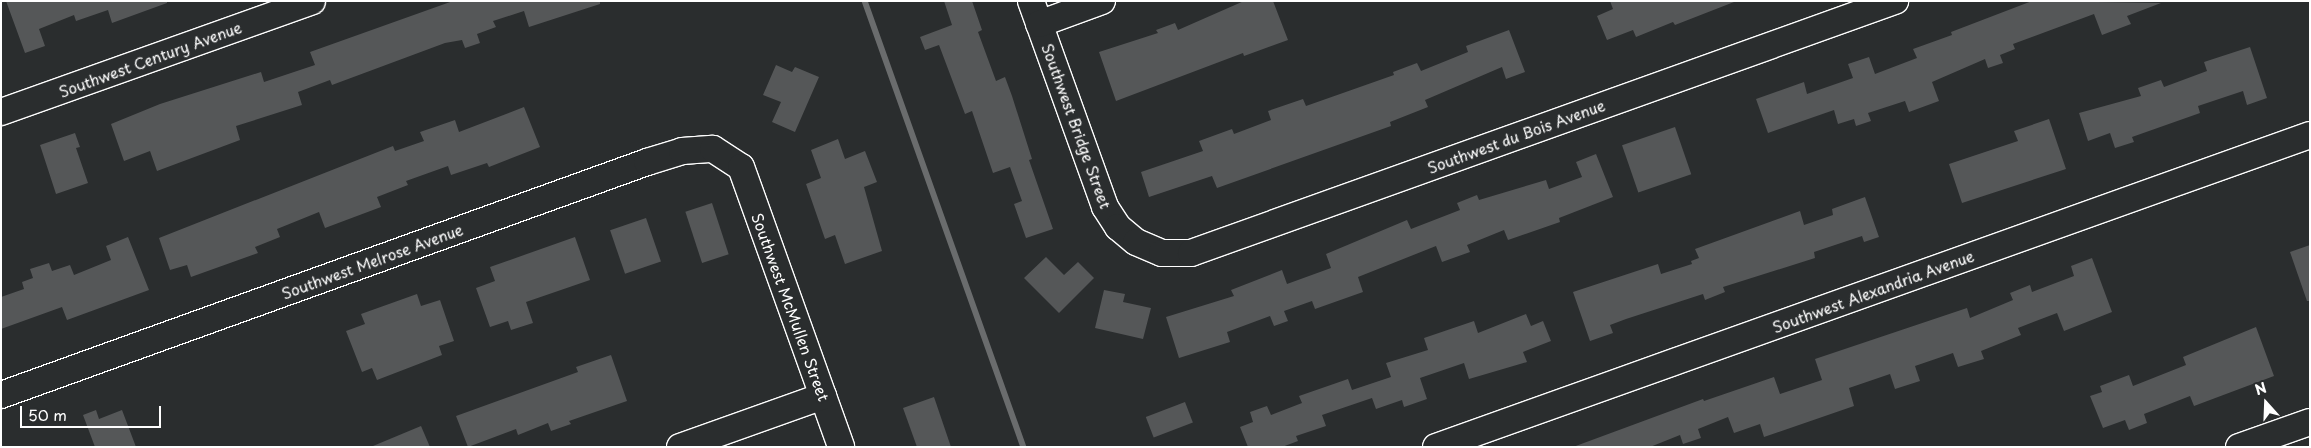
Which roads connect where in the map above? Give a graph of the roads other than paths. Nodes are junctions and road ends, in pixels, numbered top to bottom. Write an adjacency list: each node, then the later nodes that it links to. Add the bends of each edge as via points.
1 (1102, 1): 4 (street)
2 (1895, 1): 8 (street, Southwest du Bois Avenue, via 1191,252 1162,253)
3 (305, 3): 5 (street, Southwest Century Avenue)
4 (1035, 12): 8 (street, Southwest Bridge Street, via 1105,207 1118,227)
5 (1, 112)
6 (2310, 135): 14 (street, Southwest Alexandria Avenue)
7 (741, 167): 9 (street, Southwest Melrose Avenue, via 713,149 673,154); 10 (street, Southwest McMullen Street)
8 (1136, 242)
9 (1, 395)
10 (823, 396): 12 (street); 13 (street, Southwest McMullen Street)
11 (2310, 422): 15 (street)
12 (680, 447)
13 (841, 447)
14 (1436, 447)
15 (2239, 447)

